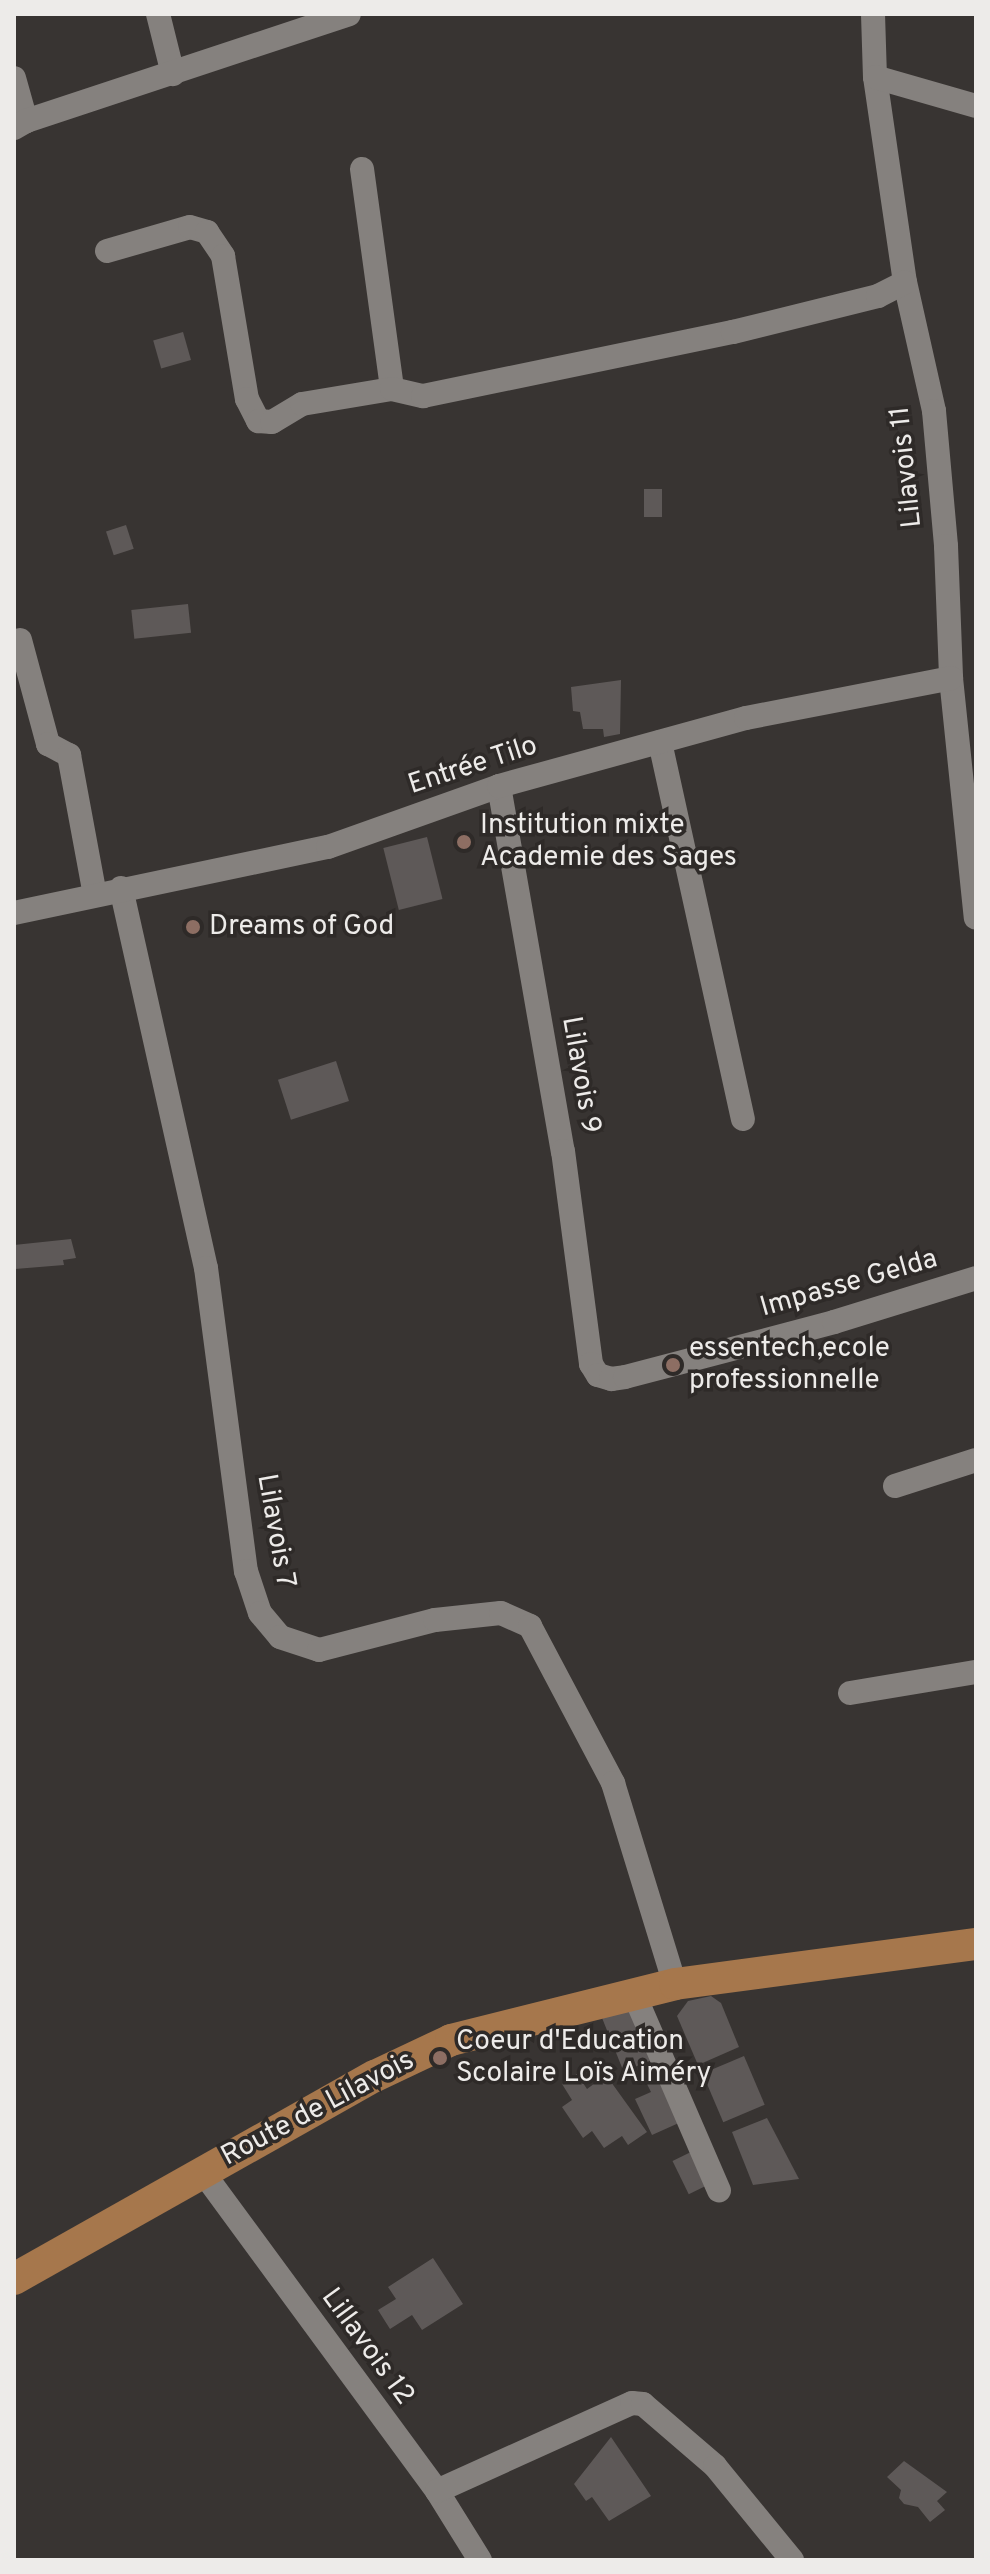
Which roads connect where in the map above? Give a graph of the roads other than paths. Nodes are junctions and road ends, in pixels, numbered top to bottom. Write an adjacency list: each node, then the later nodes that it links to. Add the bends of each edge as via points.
1 (158, 14): 4 (street)
2 (349, 14): 4 (street)
3 (873, 14): 5 (street, Lilavois 11)
4 (173, 74): 8 (street)
5 (875, 77): 7 (street); 11 (street, Lilavois 11)
6 (14, 78): 8 (street)
7 (976, 106)
8 (20, 125)
9 (362, 169): 12 (street)
10 (107, 251): 12 (street, via 190,227 207,232 223,256 247,399 258,421 272,422 302,404)
11 (905, 282): 12 (street, via 863,299 556,371 423,396); 14 (street, Lilavois 11, via 934,411)
12 (392, 389)
13 (20, 640): 18 (street, via 48,744 69,755)
14 (951, 678): 15 (street, Entrée Tilo, via 746,718); 20 (street, Lilavois 11)
15 (660, 742): 16 (street, Entrée Tilo); 21 (street)
16 (499, 786): 17 (street, Entrée Tilo, via 328,847); 23 (street, Lilavois 9, via 563,1151 591,1364)
17 (121, 888): 18 (street, Entrée Tilo); 29 (street, Lilavois 7, via 206,1268 246,1571 260,1613 280,1637 319,1650 435,1620 501,1613 530,1626 613,1783)
18 (95, 895): 19 (street, Entrée Tilo)
19 (14, 913)
20 (976, 918)
21 (743, 1119)
22 (976, 1278): 23 (street, Impasse Gelda, via 625,1377)
23 (598, 1375)
24 (976, 1460): 25 (street)
25 (895, 1486)
26 (976, 1672): 27 (street)
27 (850, 1693)
28 (976, 1944): 29 (main road, Route de Lilavois)
29 (675, 1984): 30 (main road, Route de Lilavois)
30 (634, 1994): 31 (main road, Route de Lilavois, via 451,2040); 32 (street)
31 (202, 2171): 33 (main road, Route de Lilavois); 34 (street, Lillavois 12)
32 (719, 2190)
33 (14, 2279)
34 (437, 2491): 35 (street, Lillavois 12); 36 (street, via 632,2403 643,2404 715,2466)
35 (480, 2560)
36 (792, 2560)

